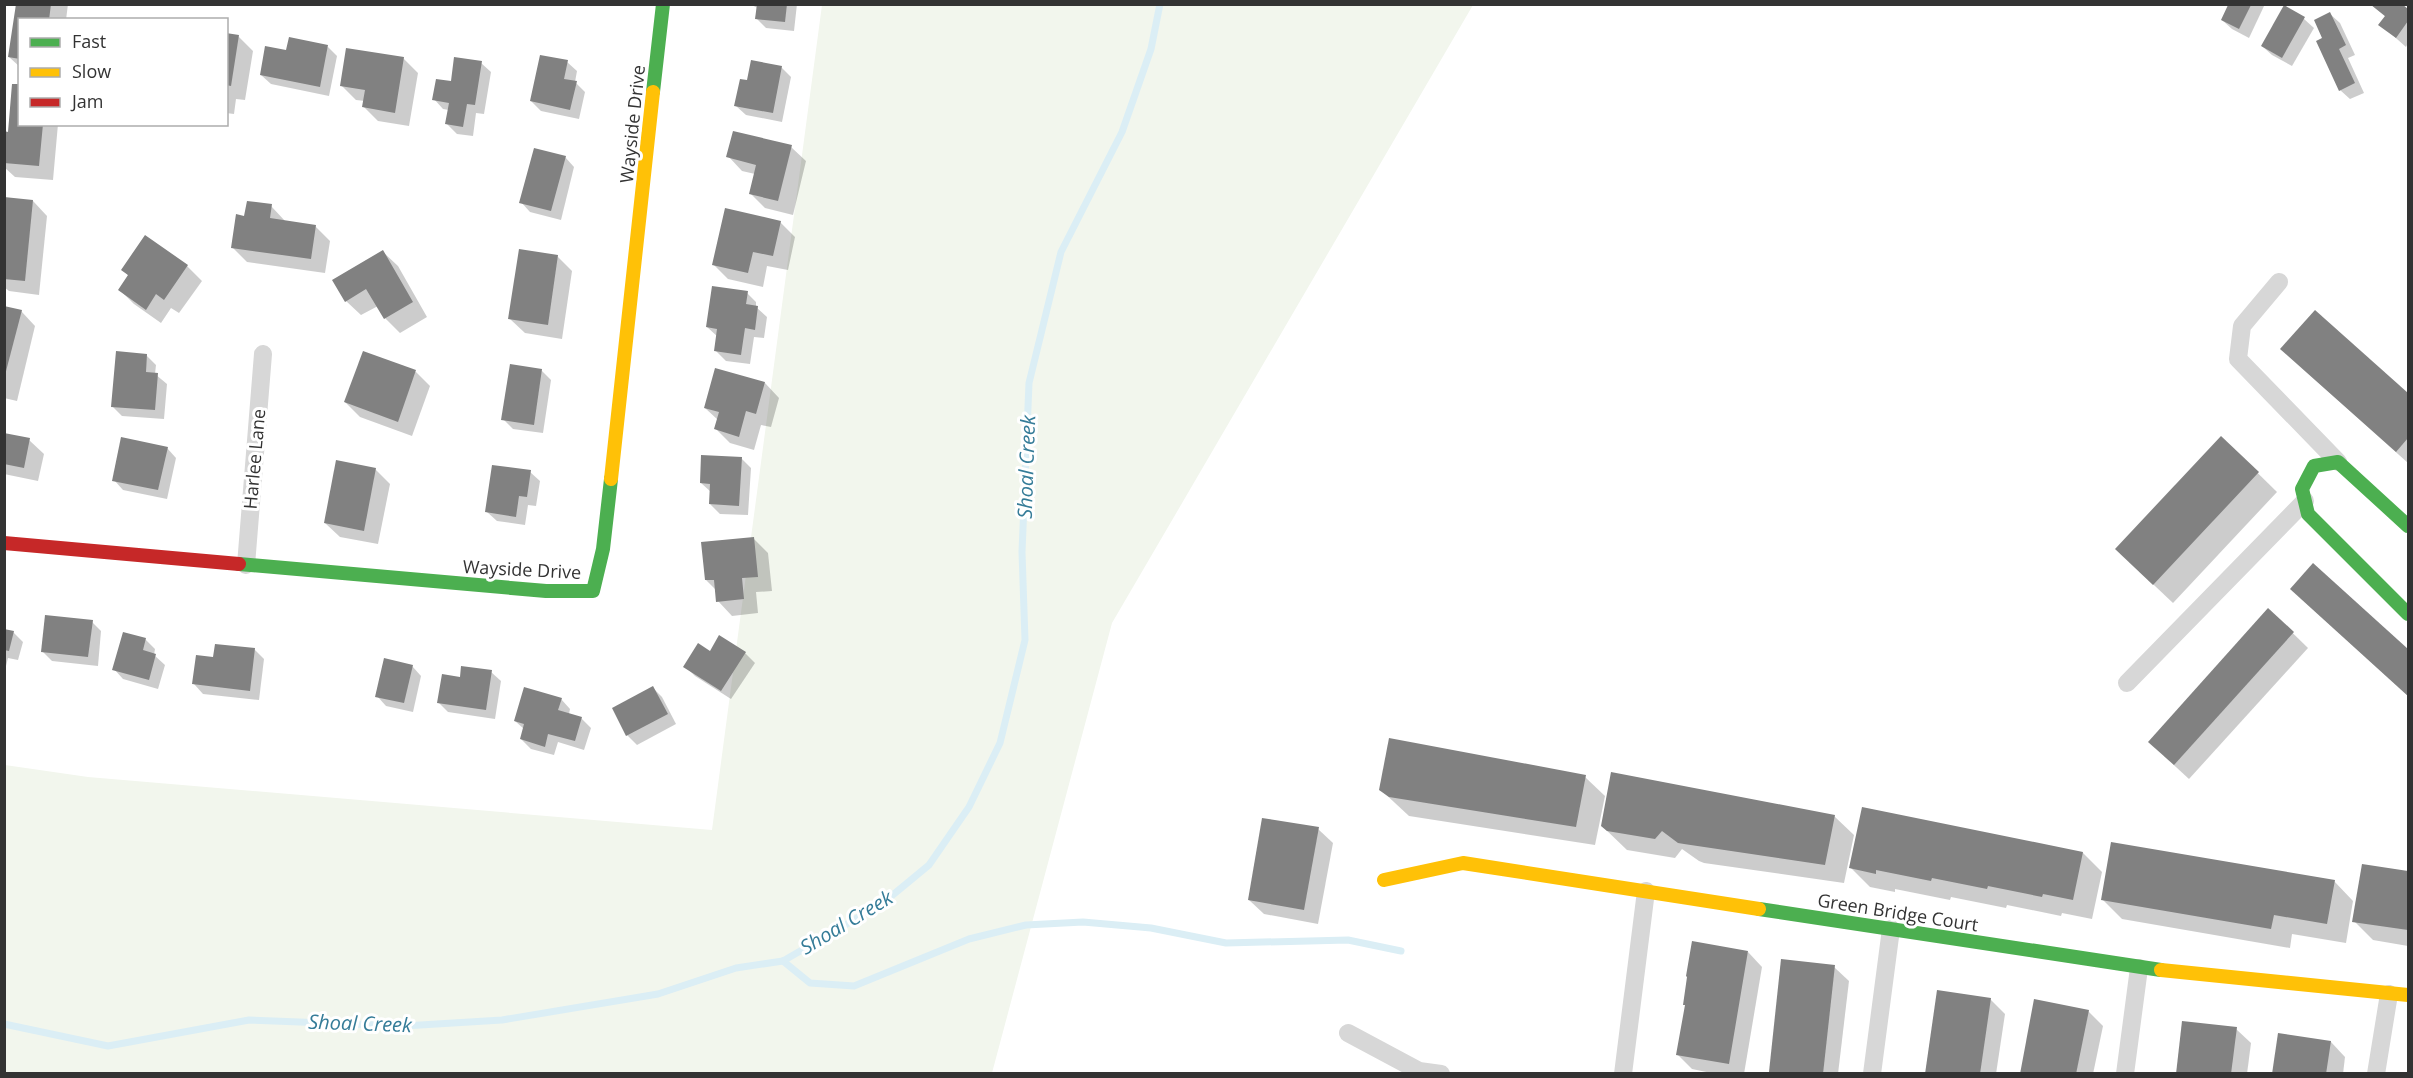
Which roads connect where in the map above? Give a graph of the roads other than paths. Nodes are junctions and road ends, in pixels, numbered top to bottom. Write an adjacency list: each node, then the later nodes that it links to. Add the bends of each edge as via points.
1 (663, 4): 8 (street, Wayside Drive, via 603,549 592,591 546,591)
2 (2279, 282): 4 (street, via 2242,326 2238,359)
3 (263, 354): 8 (street, Harlee Lane)
4 (2338, 462): 5 (street, via 2314,466 2302,489); 6 (street)
5 (2305, 501): 9 (street, via 2308,514); 10 (street)
6 (2409, 525)
7 (4, 543): 8 (street, Wayside Drive)
8 (246, 565)
9 (2409, 614)
10 (2127, 683)
11 (1384, 880): 12 (street, Green Bridge Court, via 1463,862)
12 (1646, 891): 13 (street, Green Bridge Court); 19 (street)
13 (1891, 929): 14 (street, Green Bridge Court); 20 (street)
14 (2139, 968): 15 (street, Green Bridge Court); 21 (street)
15 (2390, 994): 16 (street, Green Bridge Court); 22 (street)
16 (2409, 995)
17 (1348, 1033): 18 (street, via 1419,1071)
18 (1441, 1074)
19 (1623, 1074)
20 (1872, 1074)
21 (2125, 1074)
22 (2376, 1074)

